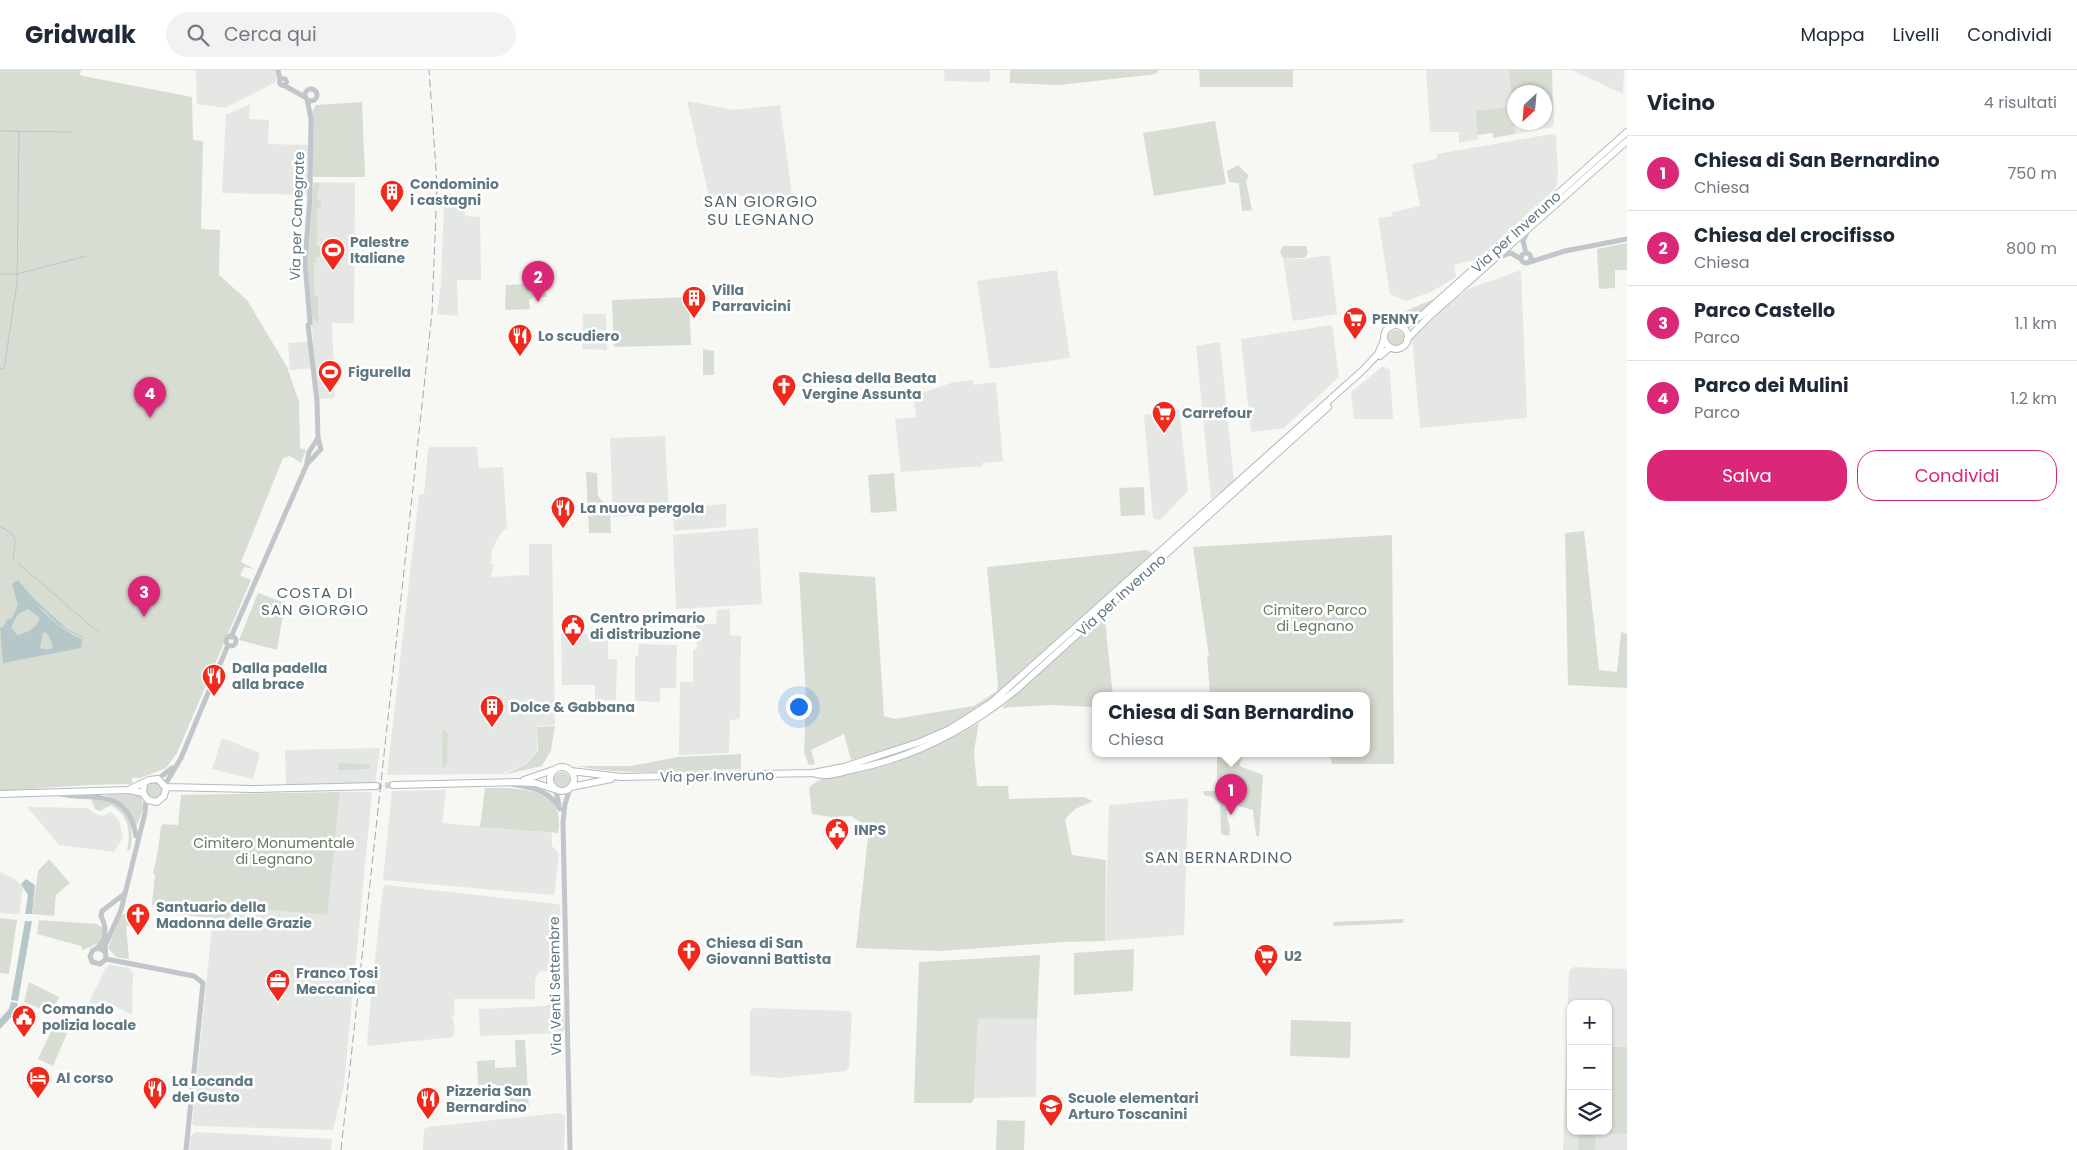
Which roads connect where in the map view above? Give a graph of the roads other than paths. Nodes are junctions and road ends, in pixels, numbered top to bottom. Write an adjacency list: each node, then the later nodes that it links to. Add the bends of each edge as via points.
1 (278, 70): 2 (street, via 287,86)
2 (306, 95): 3 (street); 3 (street, via 311,88 318,96); 4 (street, Via per Canegrate)
3 (315, 100): 4 (street, Via per Canegrate)
4 (310, 113): 18 (street, Via per Canegrate, via 310,196 305,262 317,445 233,637 227,640 226,653)
5 (1627, 132): 14 (main road, Via per Inveruno, via 1421,316)
6 (1627, 141): 7 (main road, Via per Inveruno)
7 (1533, 225): 9 (street, via 1523,241); 12 (main road, Via per Inveruno)
8 (1627, 239): 10 (street)
9 (1529, 254): 10 (street); 11 (street, via 1522,254); 13 (street)
10 (1544, 257): 13 (street)
11 (1521, 259): 12 (street, via 1511,253); 13 (street, via 1524,263)
12 (1494, 260): 15 (main road, Via per Inveruno)
13 (1530, 262)
14 (1402, 327): 15 (main road); 16 (main road, via 1390,327 1384,332)
15 (1408, 339): 17 (main road, via 1402,347)
16 (1384, 340): 17 (main road); 21 (main road, Via per Inveruno, via 1378,354 1363,370 992,702 950,729 920,742 844,768)
17 (1389, 348): 21 (main road, Via per Inveruno, via 1224,502 995,706 952,734 892,760 838,773)
18 (177, 765): 23 (street); 29 (street)
19 (553, 770): 20 (main road, via 560,767); 25 (main road); 32 (main road, via 551,776)
20 (571, 771): 22 (main road, Via per Inveruno); 30 (main road)
21 (813, 773): 22 (main road, Via per Inveruno)
22 (620, 777): 30 (main road, Via per Inveruno)
23 (158, 779): 26 (main road); 29 (main road)
24 (501, 782): 25 (main road); 27 (main road); 37 (street, via 545,792)
25 (516, 782): 32 (main road, via 535,783)
26 (144, 784): 31 (main road); 35 (main road)
27 (393, 785)
28 (376, 786): 29 (main road, via 252,790)
29 (165, 788): 36 (main road)
30 (571, 788): 32 (main road, via 564,792); 38 (street, Via Venti Settembre)
31 (129, 790): 33 (main road); 35 (main road)
32 (555, 790): 37 (street, Via Venti Settembre)
33 (52, 792): 34 (main road); 40 (street, via 113,800 129,815)
34 (0, 794)
35 (144, 795): 36 (main road); 39 (street)
36 (157, 802): 39 (street)
37 (560, 809): 38 (street, Via Venti Settembre)
38 (563, 822): 49 (street, Via Venti Settembre)
39 (142, 823): 40 (street)
40 (137, 839): 41 (street)
41 (123, 895): 42 (street); 43 (street)
42 (108, 907): 43 (street, via 115,909); 44 (street, via 101,914)
43 (117, 918): 44 (street, via 111,923); 46 (street)
44 (105, 922): 45 (street, via 106,934)
45 (97, 948): 46 (street); 47 (street, via 90,954 92,962 100,964)
46 (104, 951): 47 (street)
47 (106, 959): 48 (street, via 194,976 201,981 204,989)
48 (186, 1150)
49 (570, 1150)

